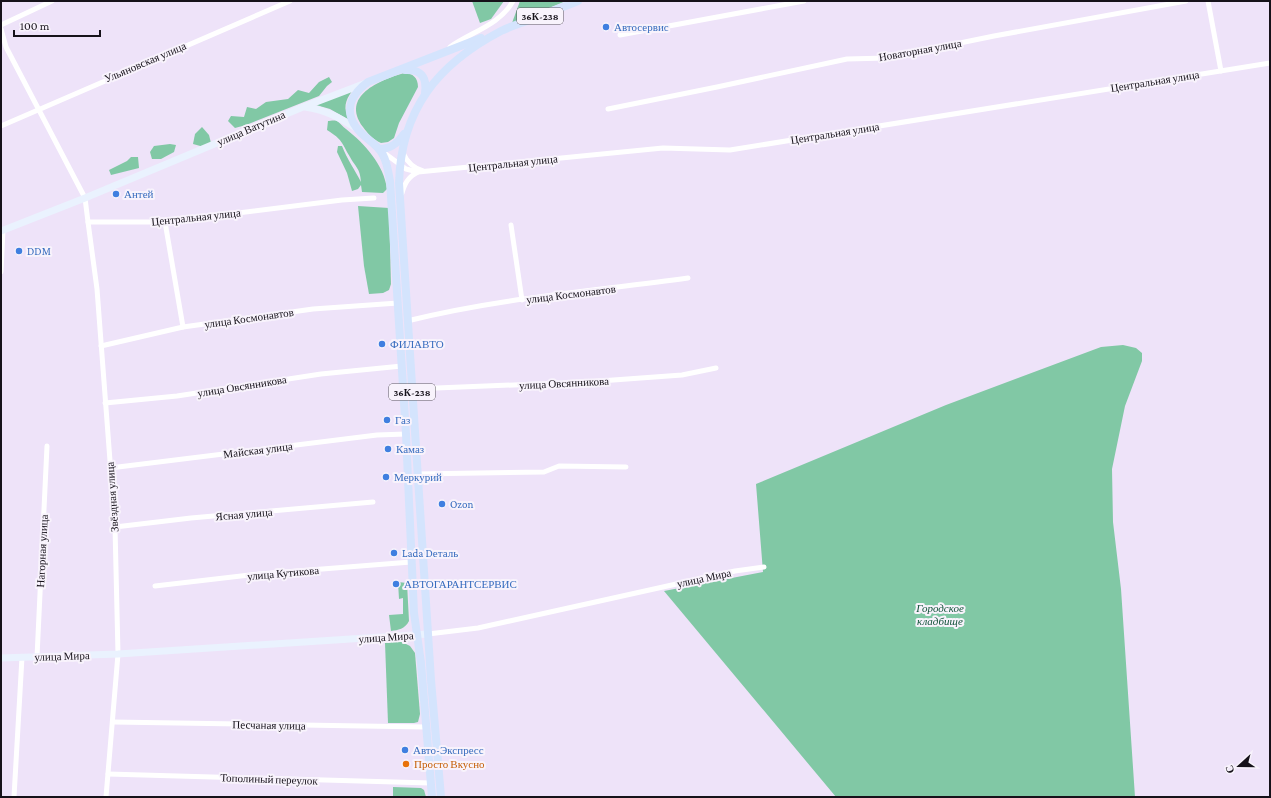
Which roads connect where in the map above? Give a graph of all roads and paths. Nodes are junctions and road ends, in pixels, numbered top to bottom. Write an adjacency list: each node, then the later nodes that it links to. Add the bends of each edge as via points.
1 (52, 1): 8 (street)
2 (290, 1): 20 (street, Ульяновская улица)
3 (513, 1): 13 (street, via 493,22)
4 (578, 1): 10 (main road, 36К-238)
5 (804, 1): 11 (street)
6 (1186, 1): 21 (street, Новаторная улица, via 887,58 847,59)
7 (1208, 1): 16 (street)
8 (1, 25)
9 (1, 29): 12 (street)
10 (503, 30): 13 (main road, улица Ватутина); 18 (main road, 36К-238, via 461,55)
11 (620, 35)
12 (3, 48): 20 (street)
13 (441, 54): 15 (main road, улица Ватутина)
14 (1270, 63): 16 (street, Центральная улица)
15 (400, 70): 17 (main road, улица Ватутина); 18 (main road, via 411,70 422,75 426,84)
16 (1221, 71): 29 (street, Центральная улица, via 730,150 663,148)
17 (368, 82): 19 (main road, улица Ватутина); 23 (main road, via 355,94 351,103 351,115)
18 (425, 94): 24 (main road, 36К-238)
19 (303, 107): 23 (main road, via 330,113); 30 (main road, улица Ватутина)
20 (38, 109): 22 (street, Ульяновская улица); 30 (street)
21 (608, 109)
22 (1, 126)
23 (356, 128): 25 (main road)
24 (407, 130): 25 (main road, via 395,144); 26 (main road, 36К-238)
25 (379, 149): 27 (street, Центральная улица); 40 (main road, via 390,181)
26 (402, 149): 27 (main road, 36К-238); 29 (street, via 412,165)
27 (399, 165): 28 (street, Центральная улица); 32 (main road, 36К-238)
28 (418, 172): 29 (street, Центральная улица); 32 (street, via 404,184)
29 (426, 172)
30 (85, 198): 33 (street, Звёздная улица); 36 (main road, улица Ватутина)
31 (374, 198): 34 (street, Центральная улица)
32 (400, 200): 41 (main road, 36К-238)
33 (88, 222): 34 (street, Центральная улица); 43 (street, Звёздная улица)
34 (165, 222): 42 (street)
35 (511, 225): 39 (street)
36 (2, 231): 37 (street)
37 (1, 272)
38 (688, 278): 39 (street, улица Космонавтов)
39 (522, 300): 41 (street, улица Космонавтов, via 445,312)
40 (398, 303): 42 (street, улица Космонавтов, via 313,309); 44 (main road)
41 (407, 322): 46 (main road, 36К-238)
42 (183, 327): 43 (street, улица Космонавтов)
43 (101, 346): 47 (street, Звёздная улица)
44 (402, 366): 47 (street, улица Овсянникова); 48 (main road)
45 (716, 368): 46 (street, улица Овсянникова, via 682,376)
46 (412, 389): 52 (main road, 36К-238)
47 (105, 403): 51 (street, Звёздная улица)
48 (406, 434): 51 (street, Майская улица, via 377,435); 55 (main road)
49 (47, 446): 62 (street, Нагорная улица)
50 (626, 467): 52 (street, via 559,466 544,472)
51 (110, 468): 54 (street, Звёздная улица)
52 (417, 474): 58 (main road, 36К-238)
53 (373, 502): 54 (street, Ясная улица, via 191,518)
54 (115, 528): 60 (street, Звёздная улица)
55 (411, 562): 57 (street, улица Кутикова, via 259,574); 59 (main road)
56 (764, 567): 58 (street, улица Мира, via 735,571 478,628)
57 (155, 586)
58 (428, 634): 59 (main road, улица Мира); 71 (main road, 36К-238)
59 (417, 635): 60 (main road, улица Мира); 65 (main road)
60 (118, 654): 62 (main road, улица Мира); 64 (street, Звёздная улица)
61 (22, 657): 62 (main road, улица Мира); 63 (main road, улица Мира); 68 (street)
62 (37, 657)
63 (1, 658)
64 (112, 722): 65 (street, Песчаная улица); 66 (street, Звёздная улица)
65 (426, 727): 67 (main road)
66 (108, 774): 67 (street, Тополиный переулок); 69 (street, Звёздная улица)
67 (430, 783): 70 (main road)
68 (14, 797)
69 (106, 797)
70 (432, 797)
71 (441, 797)

